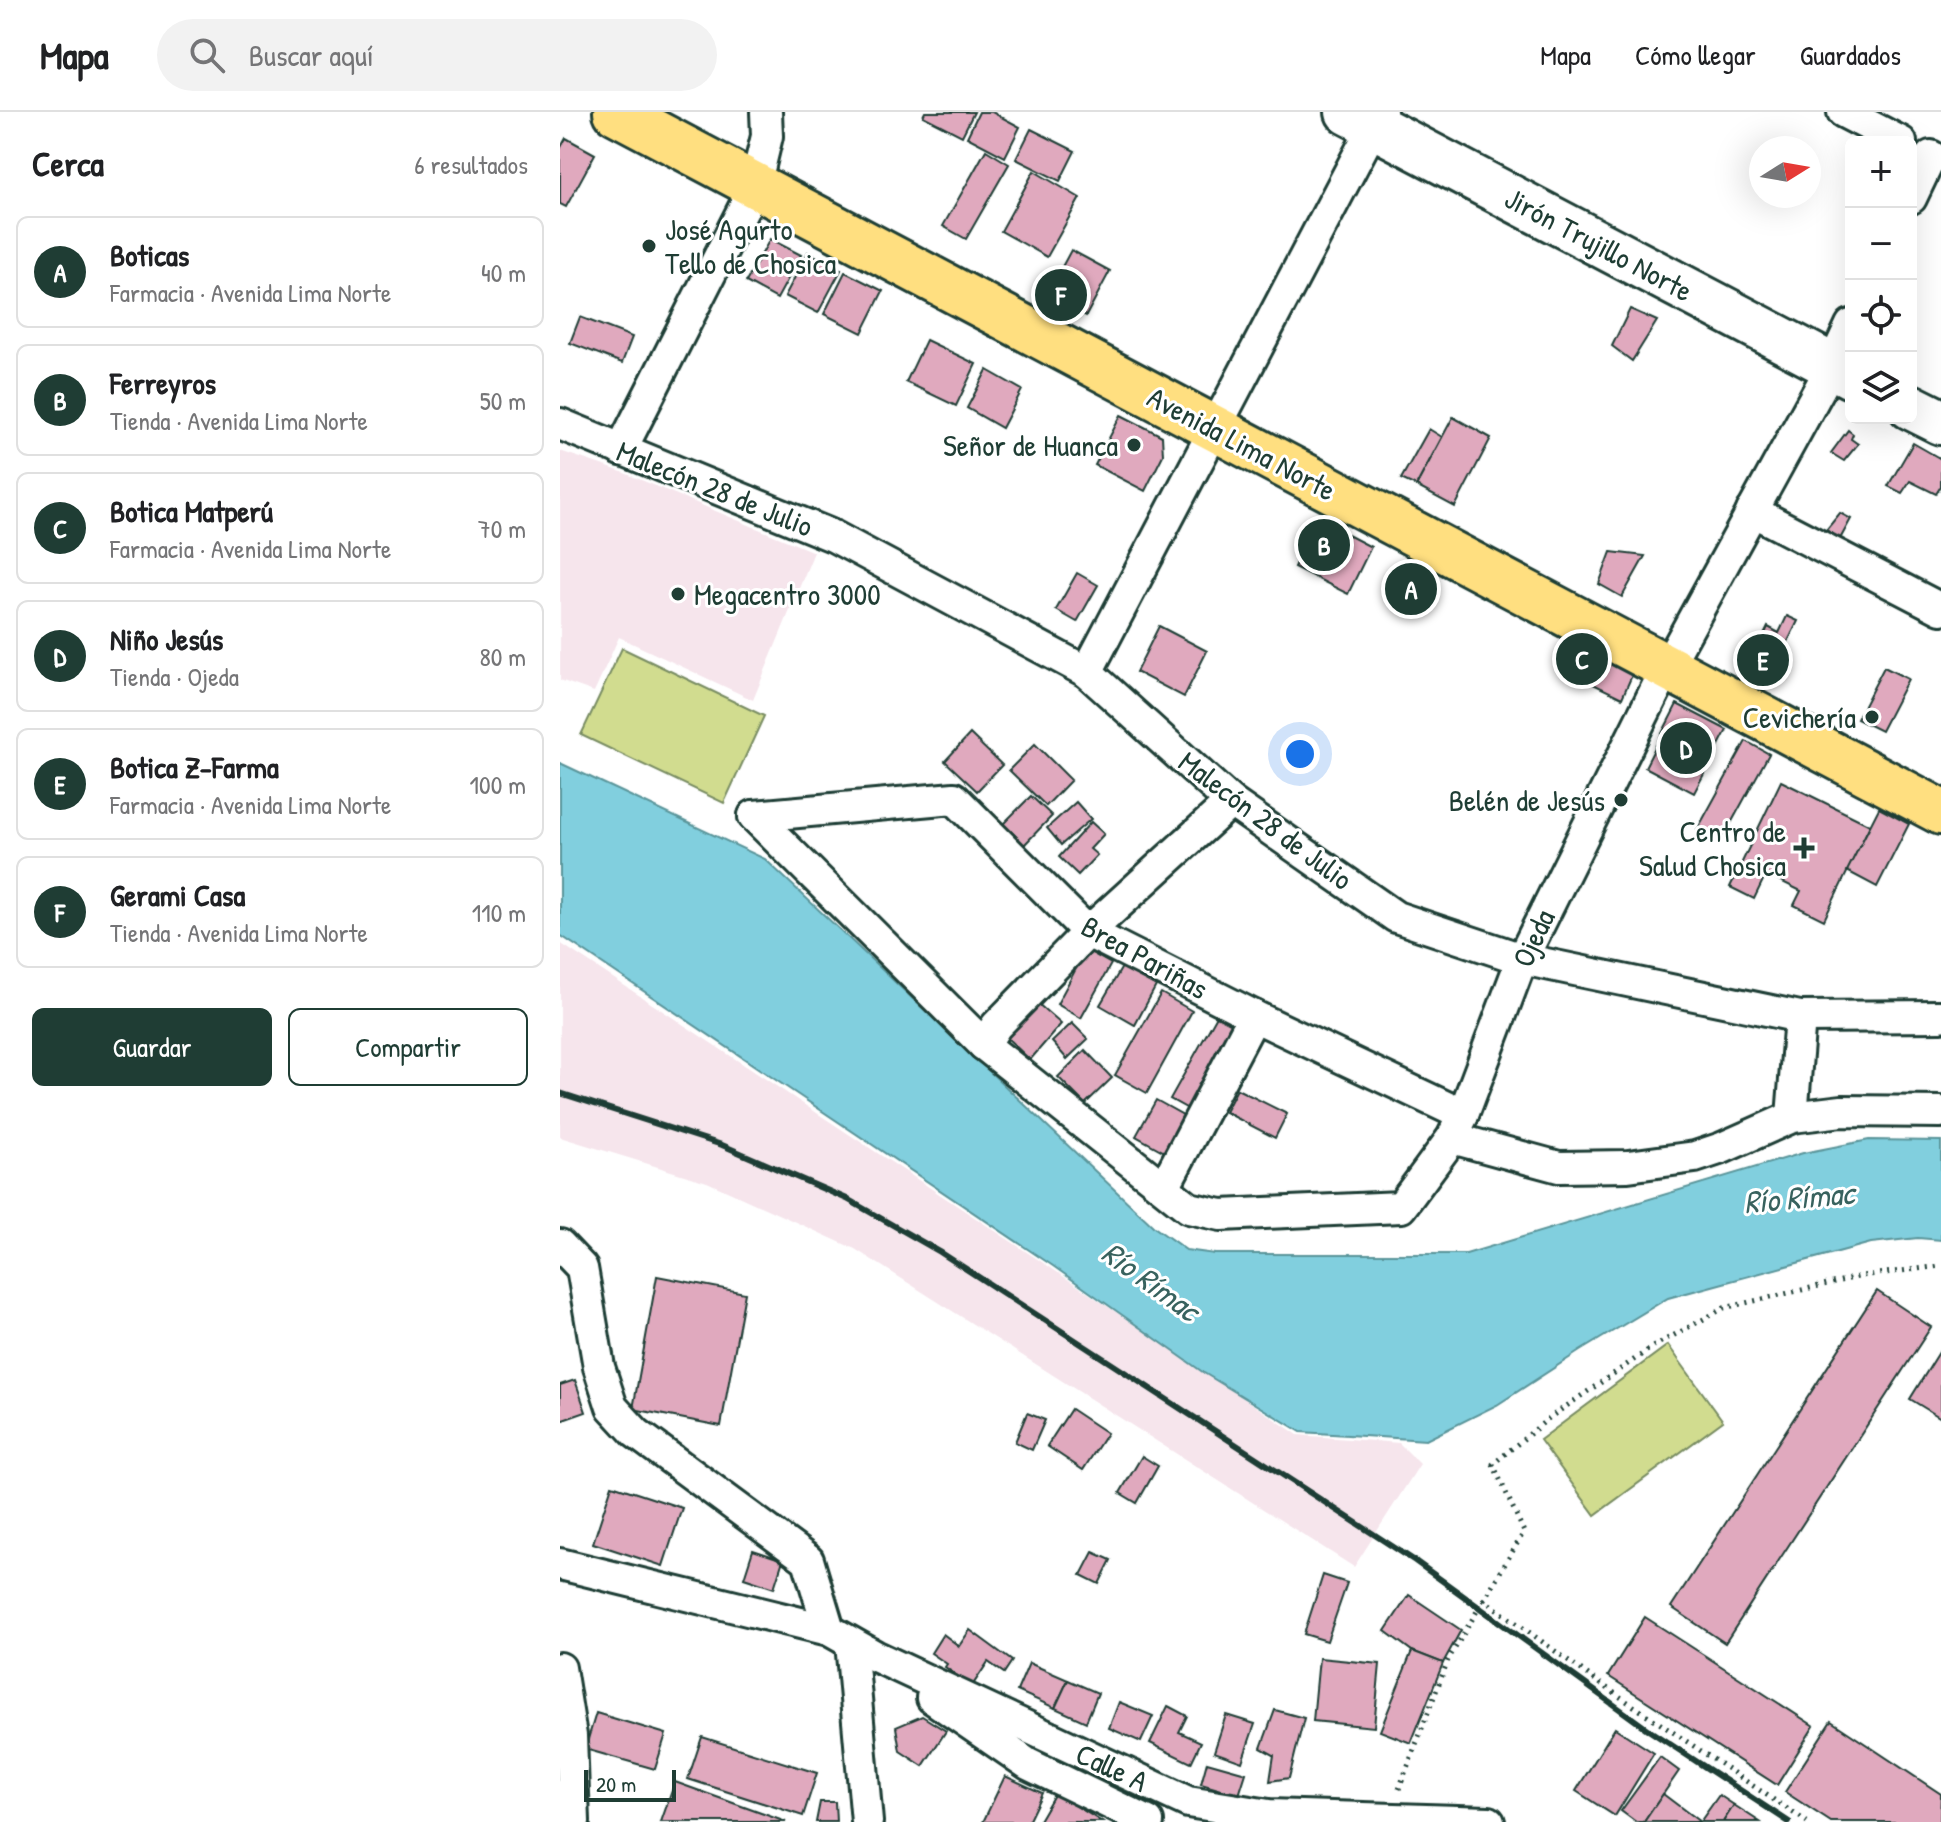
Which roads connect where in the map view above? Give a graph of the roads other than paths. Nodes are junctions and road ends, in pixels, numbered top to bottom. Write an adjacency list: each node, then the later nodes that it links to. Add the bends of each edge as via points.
1 (616, 112): 8 (highway, Avenida Lima Norte)
2 (766, 112): 8 (street, via 767,136)
3 (1843, 112): 5 (street)
4 (1368, 117): 9 (street, Jirón Trujillo Norte); 13 (street)
5 (1889, 136)
6 (1928, 154): 7 (street)
7 (1917, 182)
8 (755, 186): 13 (highway, Avenida Lima Norte); 14 (street)
9 (1841, 371): 15 (street, Ojeda)
10 (1917, 410): 11 (street)
11 (1941, 422)
12 (560, 424): 14 (street, Malecón 28 de Julio)
13 (1216, 429): 17 (highway, Avenida Lima Norte); 18 (street)
14 (621, 450): 18 (street, Malecón 28 de Julio, via 833,536)
15 (1752, 511): 16 (street); 17 (street, Ojeda)
16 (1941, 609)
17 (1667, 667): 20 (highway, Avenida Lima Norte); 22 (street, Ojeda)
18 (1087, 672): 19 (street, Malecón 28 de Julio)
19 (1231, 802): 21 (street); 22 (street, Malecón 28 de Julio, via 1396,917)
20 (1941, 812)
21 (1088, 932): 23 (street, Brea Pariñas); 26 (street, via 996,1026); 26 (street, Brea Pariñas, via 954,798 754,816)
22 (1522, 959): 25 (street, Malecón 28 de Julio); 29 (street, Ojeda)
23 (1254, 1016): 29 (street, Brea Pariñas); 30 (street)
24 (1941, 1016): 25 (street, Malecón 28 de Julio)
25 (1800, 1017): 28 (street)
26 (984, 1045): 30 (street)
27 (1941, 1112): 28 (street, Brea Pariñas, via 1842,1111)
28 (1792, 1117): 29 (street, Brea Pariñas, via 1695,1157 1628,1166 1559,1167)
29 (1458, 1126): 30 (street, Ojeda, via 1401,1207 1221,1215 1189,1208)
30 (1164, 1187)
31 (560, 1245): 33 (street, via 582,1268 599,1367 612,1407 636,1433 808,1560)
32 (560, 1564): 33 (street)
33 (852, 1643): 36 (street); 37 (street, via 1028,1764); 38 (street, Calle A, via 1188,1802 1269,1815)
34 (560, 1668): 35 (street, via 571,1736)
35 (574, 1822)
36 (867, 1822)
37 (1148, 1822)
38 (1489, 1822)

